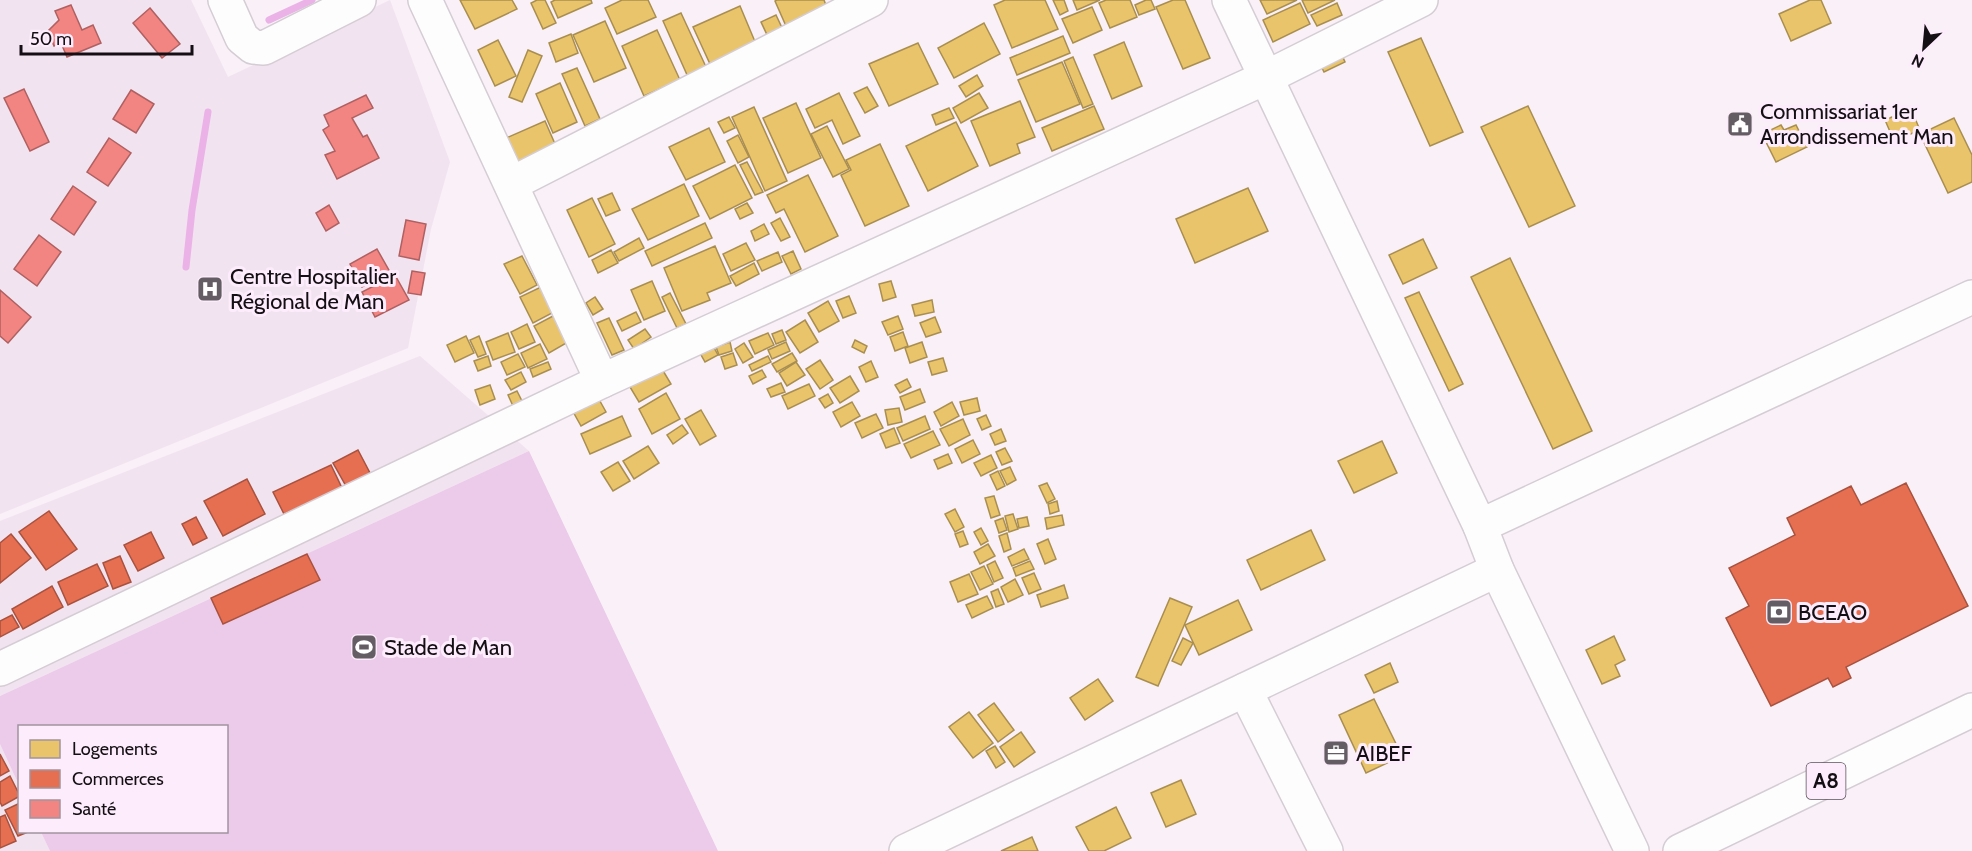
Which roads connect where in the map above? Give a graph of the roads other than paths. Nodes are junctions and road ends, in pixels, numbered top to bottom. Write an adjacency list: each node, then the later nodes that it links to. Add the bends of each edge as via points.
1 (225, 0): 2 (street, via 242,38 253,47 264,48)
2 (359, 0)
3 (425, 0): 8 (street)
4 (871, 0): 8 (street)
5 (1229, 0): 7 (street)
6 (1421, 0): 7 (street)
7 (1265, 78): 10 (street); 11 (street)
8 (511, 184): 10 (street)
9 (1972, 297): 11 (street)
10 (602, 381): 13 (street)
11 (1480, 526): 12 (street)
12 (1497, 570): 14 (street); 18 (street)
13 (0, 669)
14 (1245, 690): 16 (street); 17 (street)
15 (1972, 710): 19 (street, A8)
16 (906, 851)
17 (1326, 851)
18 (1632, 851)
19 (1680, 851)

